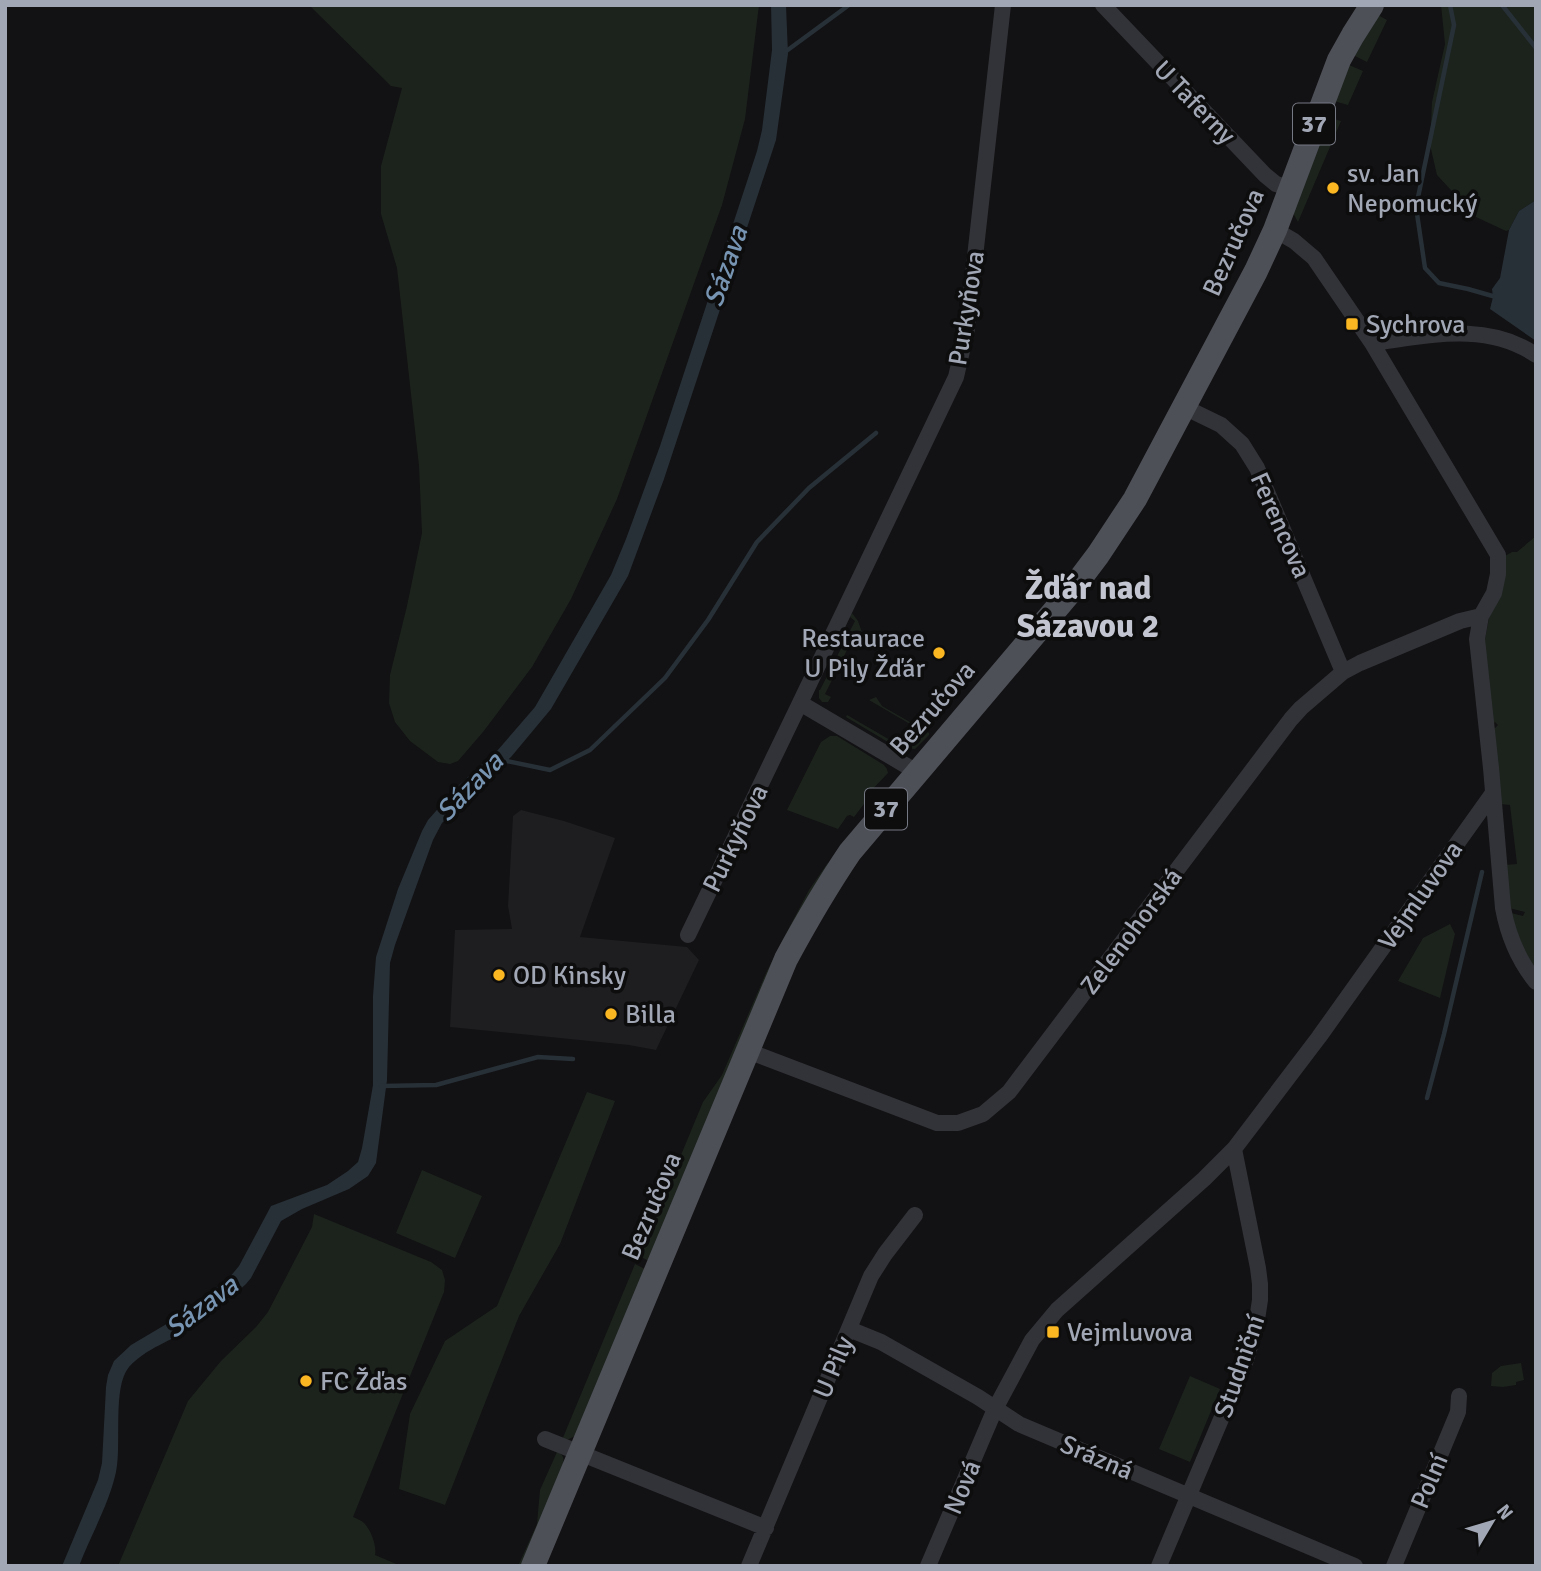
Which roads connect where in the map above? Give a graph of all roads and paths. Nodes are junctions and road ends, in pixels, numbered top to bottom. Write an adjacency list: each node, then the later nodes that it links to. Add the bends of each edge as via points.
1 (1003, 5): 11 (street, Purkyňova, via 967,329 956,377)
2 (1372, 5): 4 (main road, Bezručova / 37, via 1339,60)
3 (1105, 6): 4 (street, U Taferny, via 1265,175)
4 (1290, 188): 5 (main road, Bezručova / 37)
5 (1275, 230): 6 (street, via 1314,258); 8 (main road, Bezručova / 37)
6 (1372, 343): 7 (street, via 1454,333 1489,335 1522,345); 9 (street, via 1498,555 1494,593)
7 (1536, 355)
8 (1184, 407): 10 (street, Ferencova, via 1221,425 1242,444 1257,468); 12 (main road, Bezručova / 37, via 1135,499 1090,566)
9 (1481, 615): 10 (street, Zelenohorská); 13 (street, via 1477,639)
10 (1343, 672): 16 (street, Zelenohorská, via 1291,719 1009,1092 983,1114 958,1123 937,1123)
11 (800, 703): 12 (street); 14 (street, Purkyňova)
12 (917, 772): 16 (main road, Bezručova / 37, via 827,886 786,959)
13 (1493, 793): 15 (street, via 1506,926 1523,966); 17 (street, Vejmluvova)
14 (688, 935)
15 (1536, 982)
16 (748, 1051): 23 (main road, Bezručova / 37)
17 (1234, 1149): 21 (street, Vejmluvova, via 1048,1319); 24 (street, Studniční, via 1260,1300 1246,1360)
18 (915, 1215): 19 (street, U Pily, via 871,1276)
19 (849, 1329): 21 (street, Srázná, via 881,1342); 25 (street, U Pily)
20 (1459, 1396): 31 (street, Polní, via 1458,1412)
21 (995, 1409): 24 (street, Srázná, via 1019,1424); 28 (street, Nová)
22 (545, 1439): 23 (street)
23 (580, 1453): 25 (street); 26 (main road, Bezručova / 37)
24 (1189, 1496): 29 (street, Studniční); 30 (street, Srázná)
25 (766, 1528): 27 (street, U Pily)
26 (533, 1566)
27 (750, 1566)
28 (928, 1566)
29 (1159, 1566)
30 (1355, 1566)
31 (1394, 1566)

